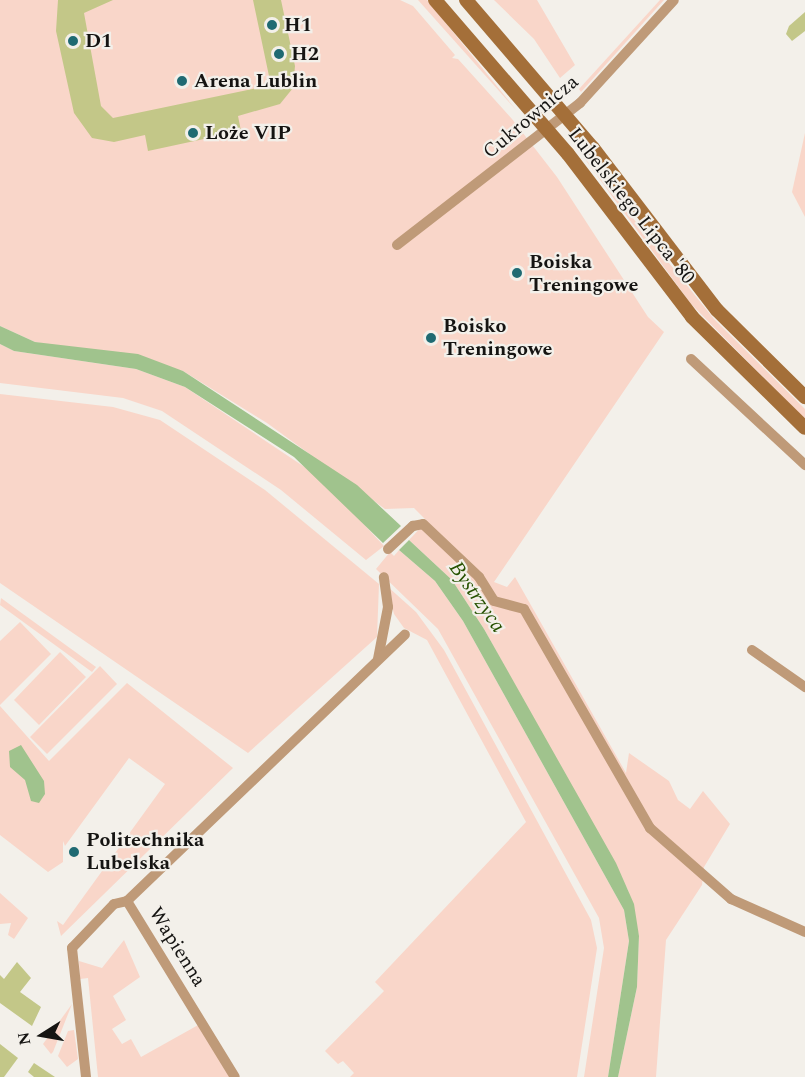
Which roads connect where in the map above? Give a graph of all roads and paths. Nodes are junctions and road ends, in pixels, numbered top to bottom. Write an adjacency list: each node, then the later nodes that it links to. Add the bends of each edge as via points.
1 (435, 0): 5 (main road, Lubelskiego Lipca '80)
2 (466, 0): 4 (main road, Lubelskiego Lipca '80)
3 (674, 0): 4 (street, Cukrownicza)
4 (566, 116): 5 (street, Cukrownicza); 8 (main road, Lubelskiego Lipca '80, via 717,310)
5 (548, 130): 6 (street, Cukrownicza); 9 (main road, Lubelskiego Lipca '80, via 692,317)
6 (397, 245)
7 (691, 359): 10 (street)
8 (805, 397)
9 (805, 428)
10 (805, 465)
11 (388, 549): 18 (street, via 406,531 423,524 479,577 494,601 524,609 632,798 667,845 731,899)
12 (384, 577): 15 (street, via 388,607)
13 (405, 634): 15 (street)
14 (753, 650): 16 (street)
15 (378, 660): 17 (street)
16 (805, 687)
17 (127, 901): 19 (street, Wapienna, via 114,904 72,948); 20 (street, Wapienna)
18 (805, 932)
19 (86, 1077)
20 (235, 1077)

